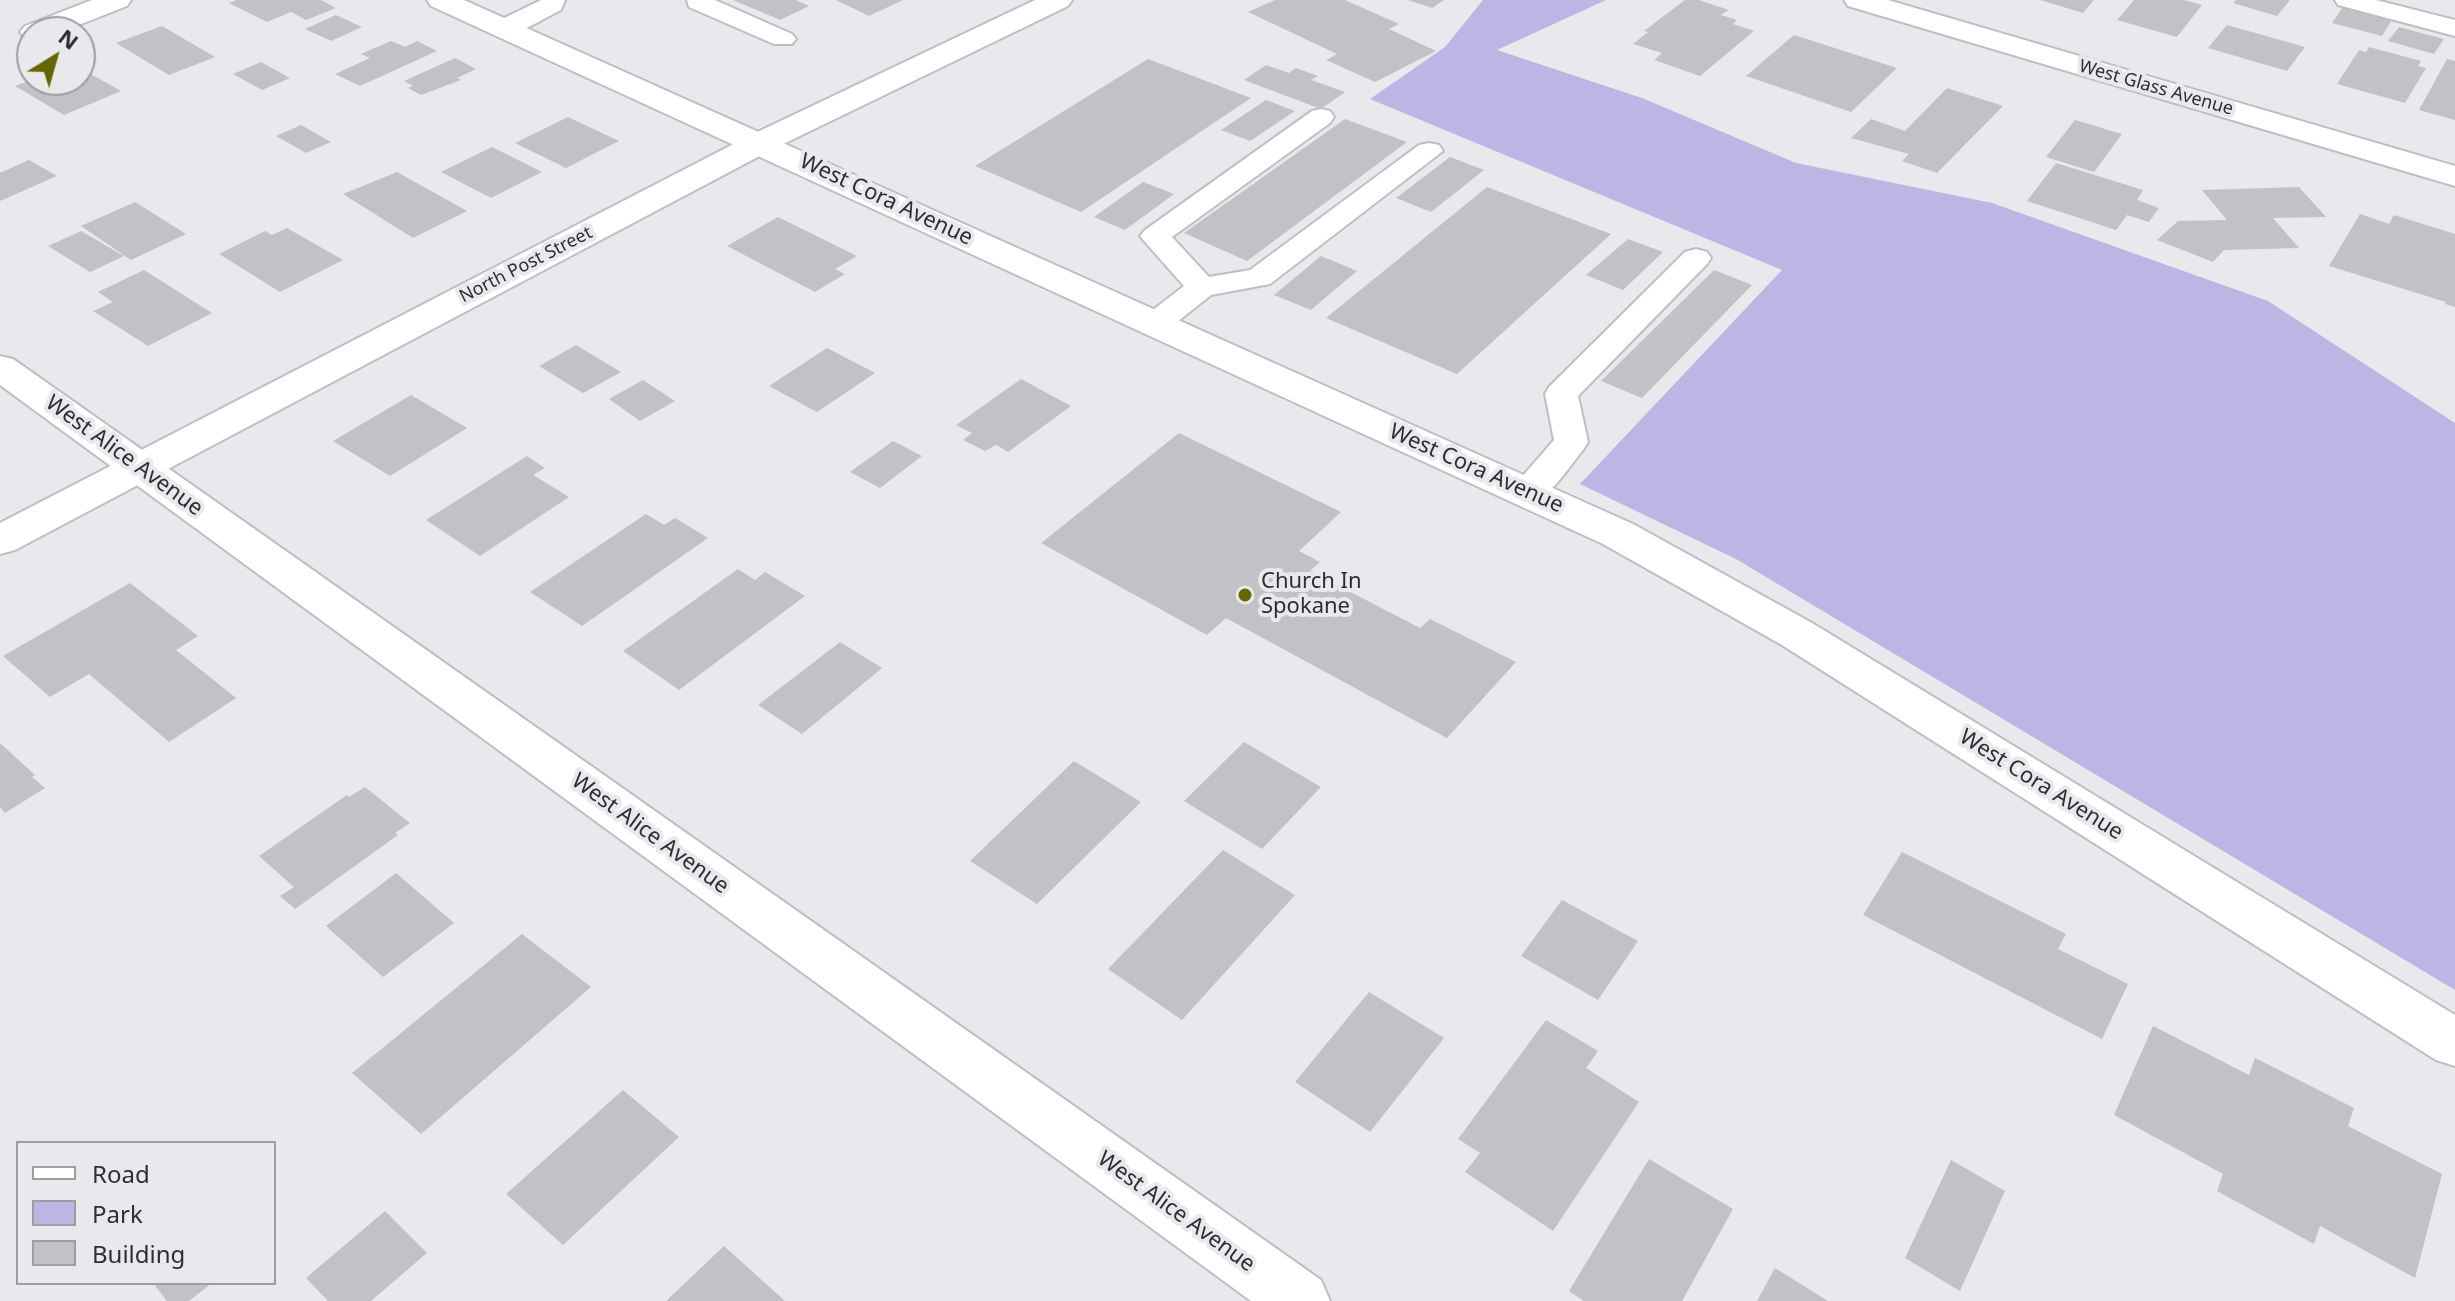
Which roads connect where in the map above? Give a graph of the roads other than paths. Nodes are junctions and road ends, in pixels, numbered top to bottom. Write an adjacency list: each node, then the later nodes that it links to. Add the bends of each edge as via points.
1 (117, 0): 8 (street)
2 (441, 0): 9 (street, West Cora Avenue)
3 (553, 0): 9 (lane)
4 (703, 0): 11 (lane, via 698,2)
5 (1058, 0): 13 (street, North Post Street)
6 (1858, 0): 15 (street, West Glass Avenue)
7 (2347, 0): 10 (lane)
8 (75, 16)
9 (503, 28): 13 (street, West Cora Avenue)
10 (2455, 28)
11 (783, 39)
12 (1321, 117): 17 (lane, via 1155,236)
13 (760, 143): 18 (street, West Cora Avenue); 20 (street, North Post Street)
14 (1429, 151): 17 (lane, via 1259,278)
15 (2455, 176)
16 (1696, 258): 21 (lane, via 1561,394 1571,442)
17 (1202, 287): 18 (lane)
18 (1156, 323): 21 (street, West Cora Avenue)
19 (0, 367): 20 (street, West Alice Avenue)
20 (138, 466): 22 (street, North Post Street); 24 (street, West Alice Avenue)
21 (1527, 493): 23 (street, West Cora Avenue, via 1618,534 1797,634)
22 (0, 540)
23 (2455, 1043)
24 (1300, 1301)

